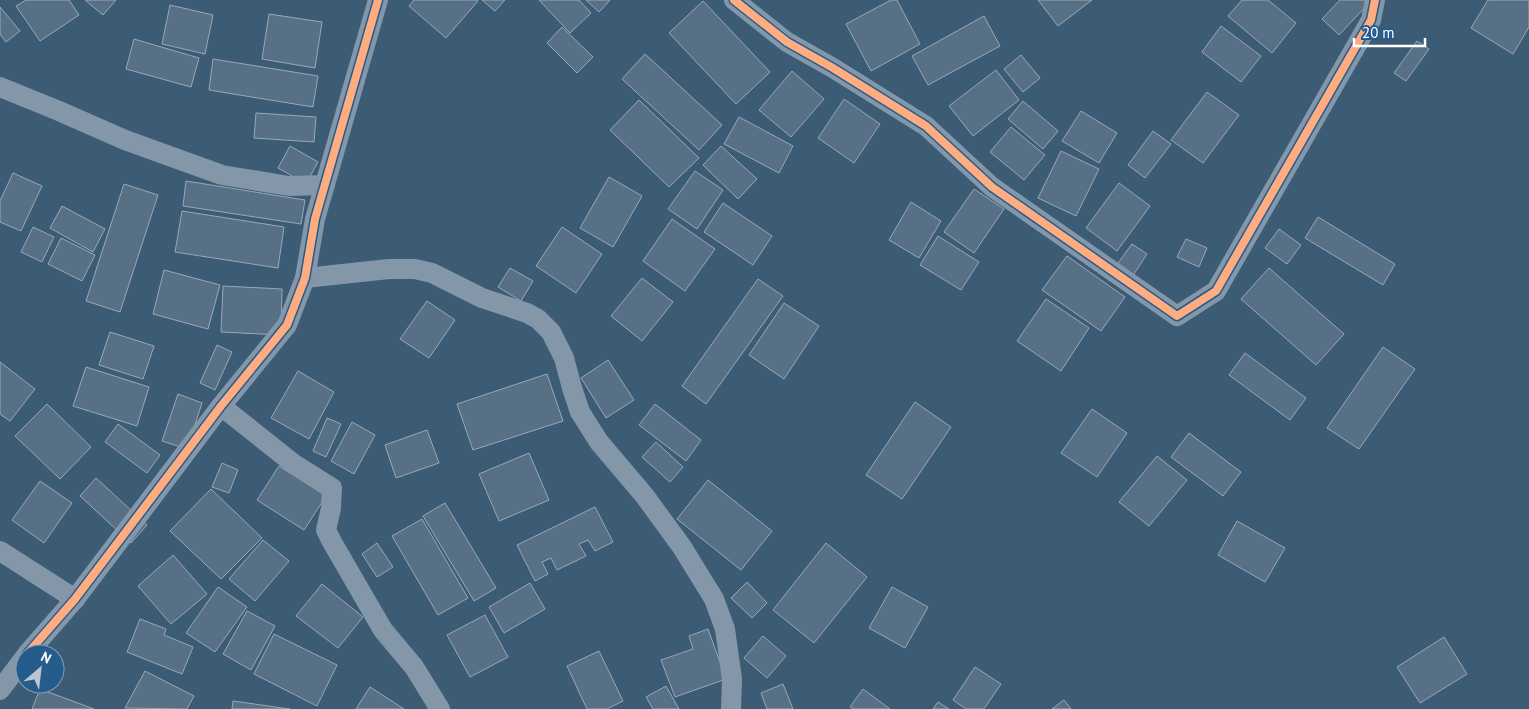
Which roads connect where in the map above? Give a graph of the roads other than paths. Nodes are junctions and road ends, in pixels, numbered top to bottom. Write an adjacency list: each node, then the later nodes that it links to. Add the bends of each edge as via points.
1 (378, 0): 5 (street)
2 (734, 0): 3 (street, via 787,42 926,126 992,186 1177,316 1216,291 1371,20)
3 (1375, 0)
4 (0, 87): 5 (street, via 125,140 222,175 289,186)
5 (325, 185): 6 (street)
6 (304, 278): 7 (street, via 287,325); 14 (street, via 415,269 527,313 551,332 564,358 585,420 599,442 644,494 714,599 725,629 732,679)
7 (221, 406): 9 (street); 13 (street, via 294,464 332,488 326,530 382,630 414,667)
8 (0, 552): 9 (street)
9 (75, 599): 10 (street)
10 (36, 644)
11 (15, 670): 12 (street)
12 (0, 690)
13 (440, 709)
14 (731, 709)

